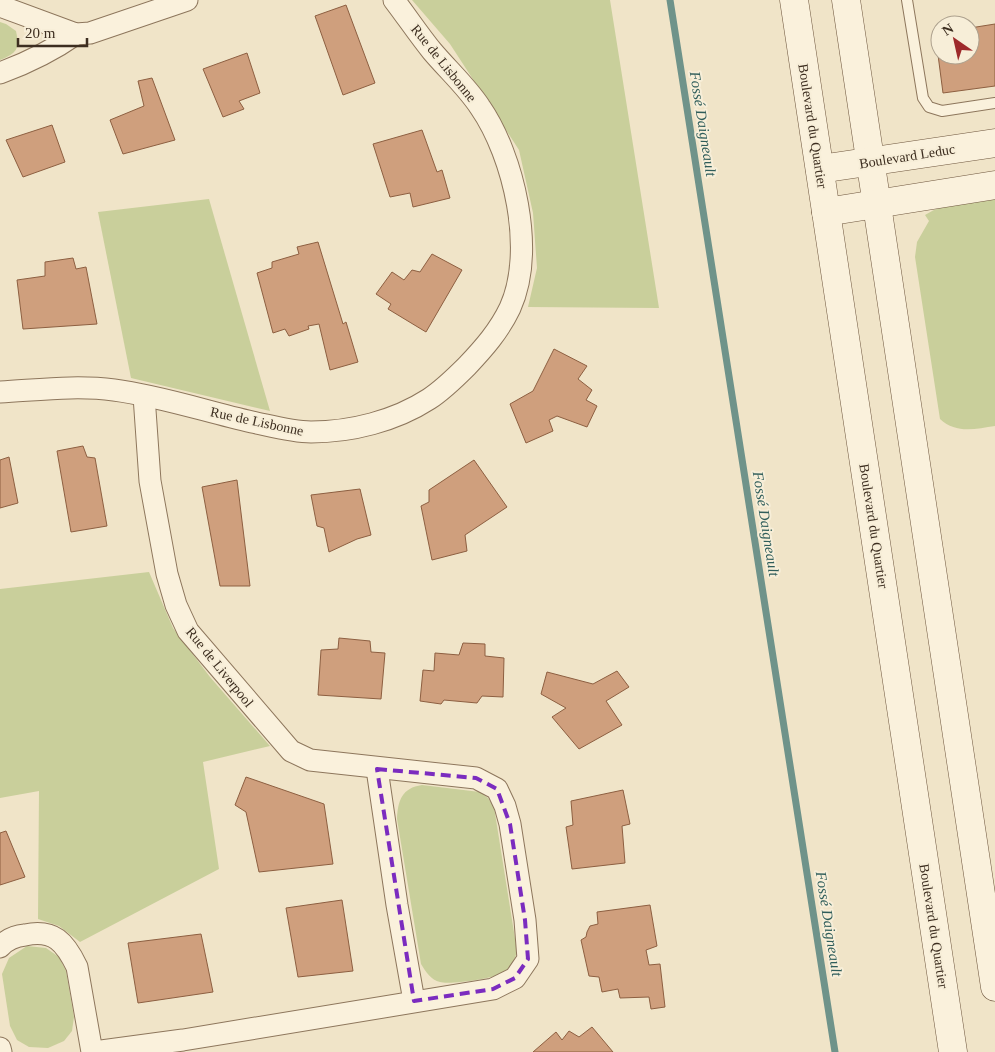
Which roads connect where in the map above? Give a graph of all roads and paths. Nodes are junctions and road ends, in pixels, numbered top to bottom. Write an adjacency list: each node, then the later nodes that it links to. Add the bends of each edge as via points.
1 (187, 0): 7 (street, via 90,33)
2 (394, 0): 17 (street, Rue de Lisbonne, via 480,107 508,164 518,212 522,255 511,305 499,329 454,380 430,399 385,419 354,427 300,431)
3 (794, 0): 12 (main road, Boulevard du Quartier)
4 (846, 0): 11 (main road)
5 (907, 0): 9 (lane, via 923,98 929,107 942,111)
6 (0, 6): 7 (street)
7 (76, 34): 8 (street, via 56,48)
8 (0, 73)
9 (995, 103)
10 (995, 143): 11 (main road, Boulevard Leduc)
11 (870, 162): 12 (main road, Boulevard Leduc); 14 (main road)
12 (820, 169): 15 (main road, Boulevard du Quartier)
13 (995, 185): 14 (main road)
14 (877, 203): 15 (main road); 20 (main road)
15 (826, 212): 25 (main road, Boulevard du Quartier)
16 (0, 392): 17 (street, Rue de Lisbonne, via 81,388)
17 (144, 396): 18 (street, Rue de Liverpool, via 150,482 167,574 176,606 188,631 291,751 310,760)
18 (377, 768): 21 (street); 21 (street, Rue de Liverpool, via 476,778 497,789 506,806 510,824 525,920 527,960 515,978 493,989)
19 (0, 947): 24 (street, Rue de Liverpool, via 16,936 33,933 51,934 60,941 77,967)
20 (995, 987)
21 (414, 1002): 24 (street, Rue de Liverpool)
22 (0, 1048): 23 (street)
23 (1, 1052)
24 (93, 1052)
25 (953, 1052)

